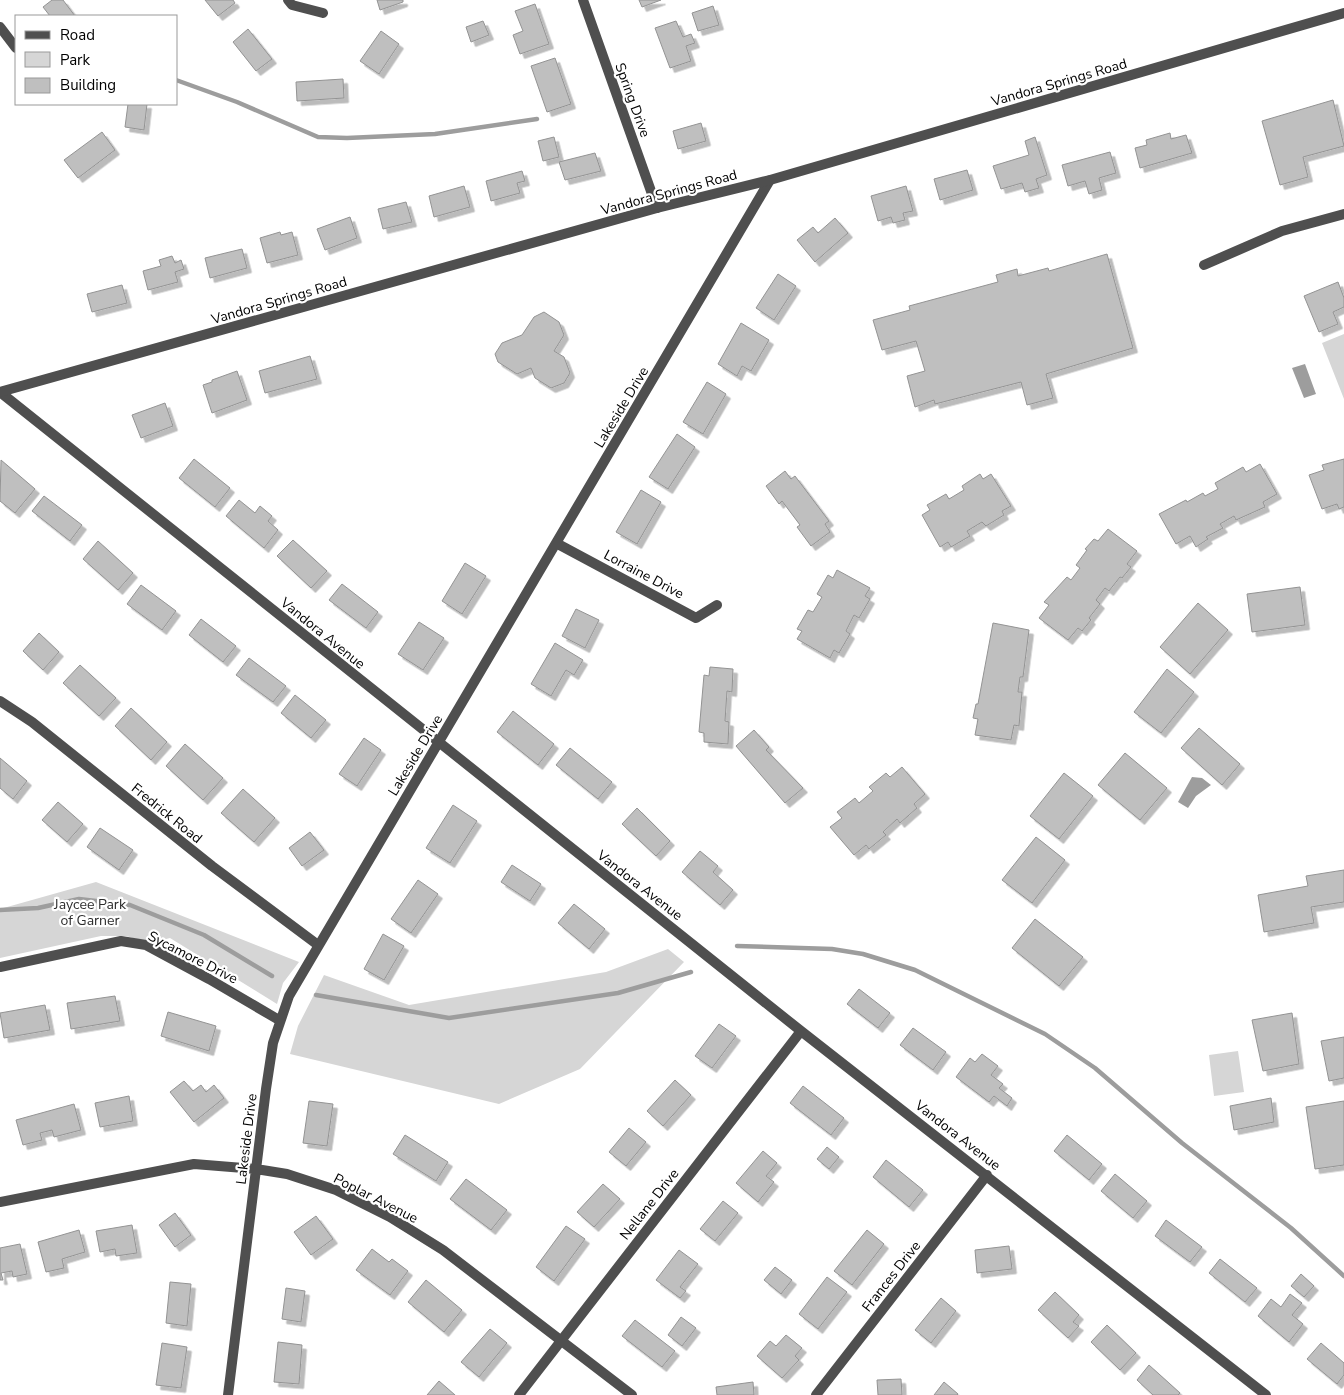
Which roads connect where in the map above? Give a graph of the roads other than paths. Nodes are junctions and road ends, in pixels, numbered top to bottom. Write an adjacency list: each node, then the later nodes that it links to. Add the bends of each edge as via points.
1 (288, 0): 3 (street, via 292,5)
2 (583, 0): 8 (street, Spring Drive)
3 (323, 13)
4 (1344, 13): 7 (street, Vandora Springs Road)
5 (0, 27): 6 (street)
6 (15, 47)
7 (770, 180): 8 (street, Vandora Springs Road); 12 (street, Lakeside Drive)
8 (657, 208): 11 (street, Vandora Springs Road)
9 (1344, 214): 10 (street, via 1282,231)
10 (1204, 265)
11 (0, 392): 15 (street, Vandora Avenue)
12 (556, 543): 13 (street, Lorraine Drive, via 696,618); 15 (street, Lakeside Drive)
13 (717, 604)
14 (0, 701): 16 (street, Fredrick Road, via 32,722 212,866)
15 (439, 743): 16 (street, Lakeside Drive); 19 (street, Vandora Avenue)
16 (318, 945): 18 (street, Lakeside Drive)
17 (0, 966): 18 (street, Sycamore Drive, via 121,941 146,945)
18 (279, 1020): 20 (street, Lakeside Drive)
19 (801, 1030): 21 (street, Vandora Avenue); 23 (street, Nellane Drive)
20 (256, 1169): 22 (street, Poplar Avenue, via 194,1164); 23 (street, Poplar Avenue, via 287,1174 336,1190 390,1217 443,1250); 24 (street, Lakeside Drive)
21 (987, 1175): 27 (street, Frances Drive); 28 (street, Vandora Avenue)
22 (0, 1202)
23 (562, 1340): 25 (street, Nellane Drive); 26 (street, Poplar Avenue)
24 (228, 1395)
25 (519, 1395)
26 (632, 1395)
27 (816, 1395)
28 (1266, 1395)

